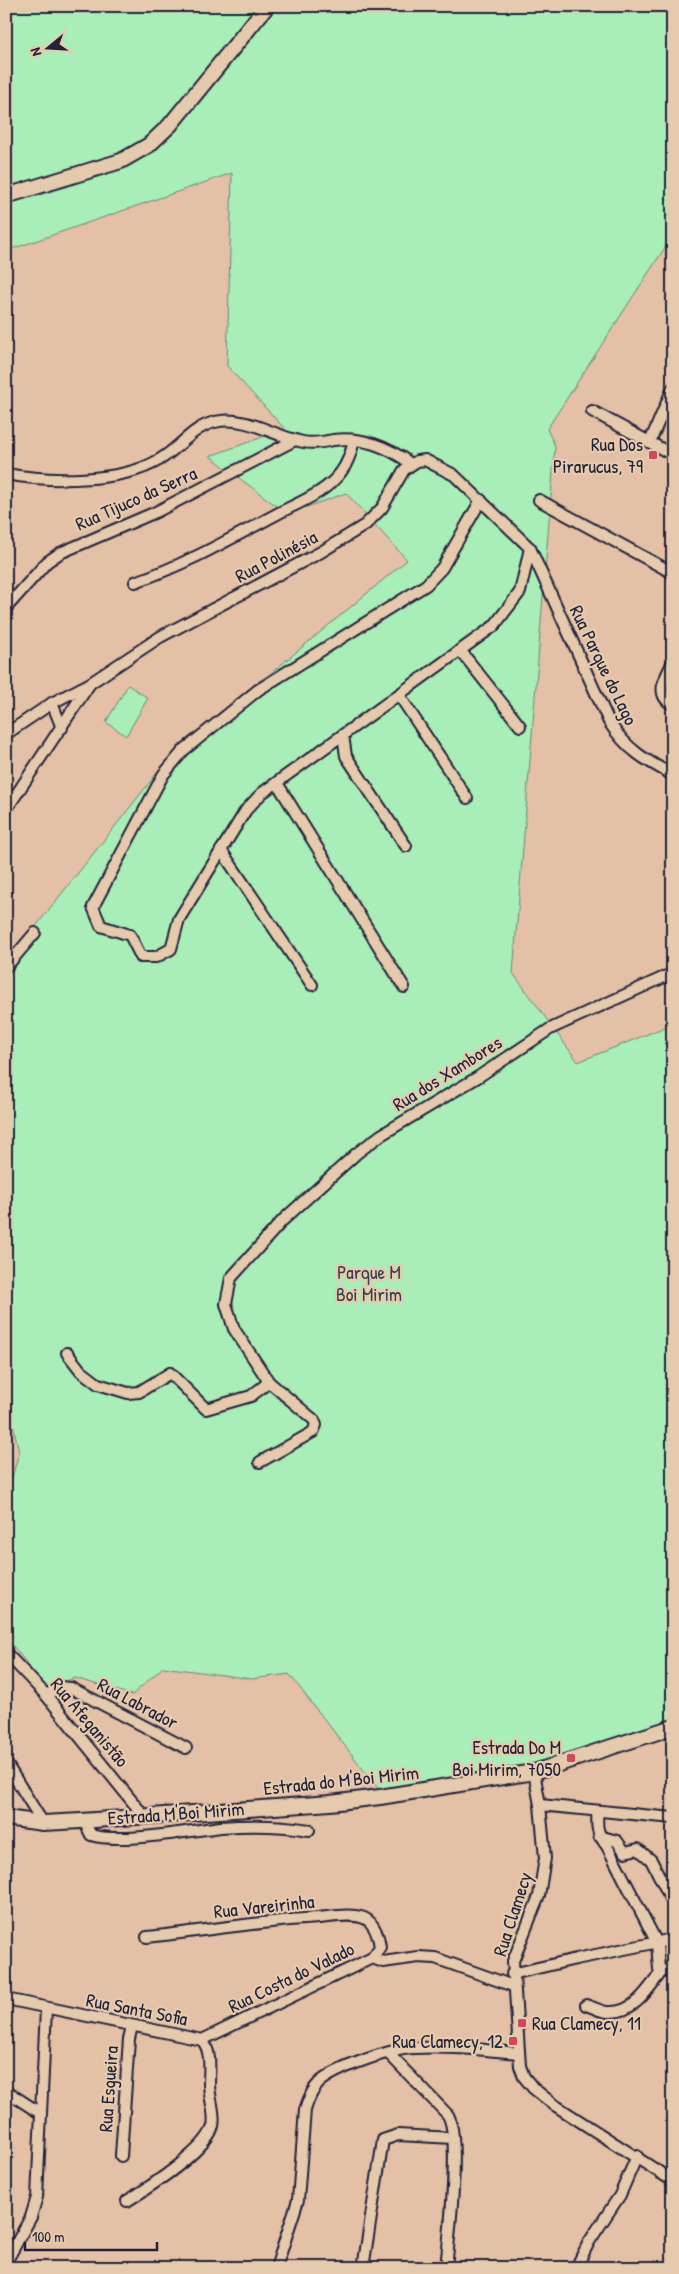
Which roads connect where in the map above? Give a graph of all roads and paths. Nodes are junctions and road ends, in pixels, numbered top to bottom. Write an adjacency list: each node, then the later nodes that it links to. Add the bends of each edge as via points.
1 (267, 6): 2 (main road, via 170,125 149,144 121,161)
2 (6, 196)
3 (673, 388): 7 (street)
4 (592, 411): 7 (street)
5 (295, 440): 6 (street, via 319,443); 10 (street, via 229,419 212,422 196,430 160,460 129,472 76,480); 16 (street, Rua Tijuco da Serra, via 156,512 60,553 47,562)
6 (354, 441): 9 (street, via 396,452); 15 (street, via 341,473 313,495 206,552)
7 (650, 442): 8 (street)
8 (673, 455)
9 (411, 464): 11 (street, via 431,462 454,475); 19 (street, Rua Polinésia, via 404,470 382,508 365,525 321,552 160,637)
10 (6, 474)
11 (481, 500): 13 (street); 32 (street, via 442,568 426,585 258,690 184,750 163,775 94,907 100,926 130,935 141,957 156,957 171,948 179,919)
12 (539, 500): 14 (street)
13 (530, 548): 17 (street, via 520,592 494,626); 27 (street, Rua Parque do Lago, via 614,730 642,758)
14 (673, 572)
15 (135, 582)
16 (6, 608)
17 (460, 650): 20 (street); 23 (street)
18 (673, 662): 22 (street, via 662,684 663,696)
19 (90, 684): 21 (street, Rua Polinésia); 24 (street)
20 (399, 695): 26 (street); 29 (street)
21 (52, 703): 24 (street); 25 (street, Rua Polinésia)
22 (673, 705)
23 (520, 726)
24 (62, 728): 30 (street)
25 (6, 734)
26 (343, 735): 28 (street); 31 (street, via 346,756)
27 (673, 775)
28 (277, 783): 32 (street, via 246,810); 37 (street)
29 (467, 798)
30 (6, 810)
31 (406, 846)
32 (221, 850): 36 (street)
33 (35, 933): 34 (street)
34 (6, 967)
35 (673, 973): 39 (street, Rua dos Xambores, via 550,1029 381,1135 264,1239 231,1278 226,1304 234,1329)
36 (312, 985)
37 (404, 986)
38 (67, 1353): 39 (street, via 81,1371 98,1384 128,1393 139,1392 170,1373 206,1409 251,1396)
39 (269, 1382): 40 (street, Rua dos Xambores, via 314,1420 316,1426 313,1432)
40 (260, 1462)
41 (6, 1653): 42 (street, Rua Afeganistão)
42 (46, 1696): 44 (street, Rua Labrador, via 60,1687 71,1688); 49 (street, Rua Afeganistão)
43 (673, 1727): 46 (main road, Estrada do M'Boi Mirim)
44 (186, 1748)
45 (6, 1763): 53 (street)
46 (534, 1772): 47 (street, Rua Clamecy); 49 (main road, Estrada do M'Boi Mirim, via 356,1800)
47 (540, 1805): 48 (street); 64 (street, Rua Clamecy, via 544,1875 531,1919 517,1948)
48 (598, 1811): 51 (street); 55 (street, via 596,1825)
49 (144, 1816): 52 (main road, Estrada do M'Boi Mirim)
50 (6, 1818): 53 (main road, Estrada do M'Boi Mirim)
51 (673, 1818)
52 (84, 1821): 53 (main road, Estrada do M'Boi Mirim); 54 (street, Estrada M'Boi Mirim, via 91,1835 111,1837 259,1825)
53 (44, 1823)
54 (309, 1830)
55 (599, 1836): 56 (street, via 617,1841 625,1852 638,1850 650,1860); 60 (street)
56 (673, 1903)
57 (376, 1934): 58 (street, Rua Vareirinha, via 366,1919 336,1917 269,1921); 61 (street, Rua Costa do Valado, via 380,1947)
58 (148, 1937)
59 (673, 1939): 60 (street)
60 (657, 1943): 63 (street); 64 (street)
61 (372, 1958): 65 (street, via 383,1962 435,1958); 70 (street, Rua Costa do Valado)
62 (673, 1968): 63 (street)
63 (662, 1972): 67 (street, via 643,1997 622,2012 606,2012)
64 (512, 1974): 65 (street, Rua Clamecy)
65 (513, 1986): 72 (street, Rua Clamecy)
66 (6, 2000): 68 (street, Rua Santa Sofia)
67 (586, 2005)
68 (46, 2009): 69 (street, Rua Santa Sofia); 74 (street)
69 (132, 2026): 70 (street, Rua Santa Sofia); 76 (street, Rua Esgueira)
70 (202, 2040): 79 (street, Rua Santa Sofia, via 209,2060 212,2129 201,2144 163,2178)
71 (388, 2053): 72 (street, via 415,2048); 75 (street, via 448,2115); 81 (street, via 327,2076 309,2098 302,2135 298,2200)
72 (518, 2053): 77 (street, Rua Clamecy, via 524,2077 533,2088)
73 (6, 2090): 74 (street)
74 (40, 2113): 80 (street, via 37,2197 31,2217)
75 (453, 2138): 82 (street, via 398,2135 383,2140); 83 (street)
76 (121, 2156)
77 (637, 2156): 78 (street, Rua Clamecy); 84 (street, via 620,2196)
78 (673, 2181)
79 (127, 2201)
80 (6, 2262)
81 (276, 2268)
82 (363, 2268)
83 (446, 2268)
84 (576, 2268)

